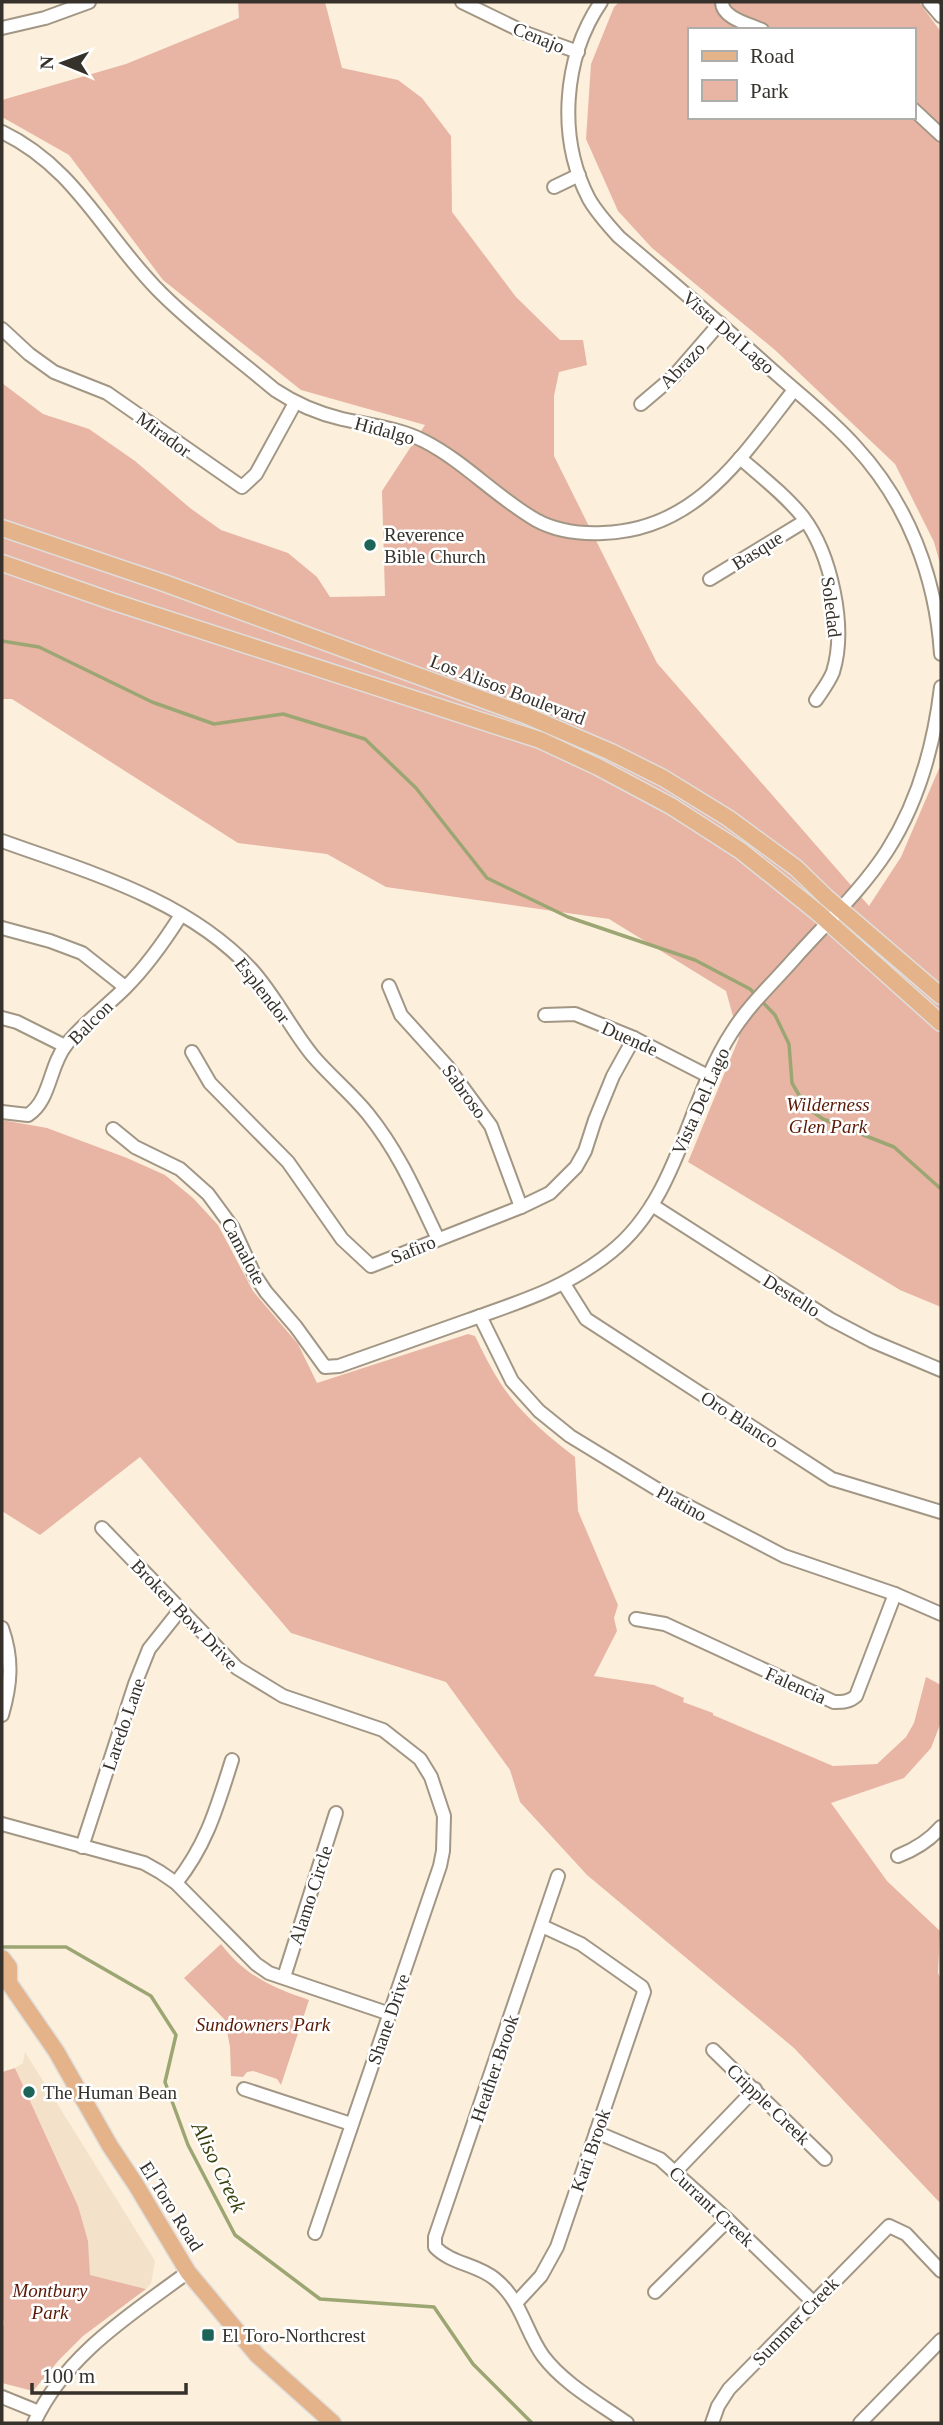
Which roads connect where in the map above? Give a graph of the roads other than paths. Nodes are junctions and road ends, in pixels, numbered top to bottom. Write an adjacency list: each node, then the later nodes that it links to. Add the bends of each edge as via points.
1 (89, 2): 7 (street)
2 (462, 2): 9 (street, Cenajo)
3 (601, 2): 9 (street, Vista Del Lago)
4 (722, 2): 8 (street, via 726,13)
5 (929, 2): 6 (street)
6 (941, 16)
7 (2, 28)
8 (758, 28)
9 (578, 52): 13 (street, Vista Del Lago, via 567,119)
10 (915, 112): 12 (street)
11 (2, 132): 18 (street, Hidalgo, via 63,174 161,293)
12 (941, 135)
13 (579, 175): 14 (street); 15 (street, Vista Del Lago, via 588,198 619,237)
14 (554, 187)
15 (720, 323): 17 (street, Vista Del Lago); 19 (street, Abrazo, via 674,376)
16 (2, 329): 18 (street, Mirador, via 54,372 107,393 242,487 256,474)
17 (794, 390): 20 (street, Hidalgo); 25 (street, Vista Del Lago, via 855,445 901,512 925,564)
18 (295, 403): 20 (street, Hidalgo, via 422,439 538,520 578,532 616,533 667,519 709,492)
19 (641, 404)
20 (740, 458): 21 (street, Soledad, via 789,500)
21 (805, 521): 24 (street, Basque); 27 (street, Soledad, via 831,578 837,620 832,675)
22 (2, 528): 29 (main road, Los Alisos Boulevard, via 564,730 663,778 728,818 796,868)
23 (2, 563): 31 (main road, Los Alisos Boulevard, via 540,740 671,806 741,851)
24 (710, 579)
25 (941, 654)
26 (941, 687): 29 (street, Vista Del Lago, via 932,745 917,794 886,852)
27 (816, 700)
28 (2, 841): 30 (street, Esplendor, via 98,874)
29 (840, 908): 31 (street, Vista Del Lago); 35 (main road, Los Alisos Boulevard)
30 (181, 915): 34 (street, Balcon, via 156,953); 47 (street, Esplendor, via 225,944 253,970 313,1056 367,1113 401,1161)
31 (827, 922): 38 (main road, Los Alisos Boulevard); 42 (street, Vista Del Lago, via 750,1008 732,1032)
32 (2, 928): 34 (street, via 82,953)
33 (389, 986): 46 (street, Sabroso, via 401,1015 447,1066 491,1126)
34 (125, 987): 40 (street, Balcon)
35 (941, 996)
36 (545, 1015): 39 (street, Duende, via 575,1014)
37 (2, 1018): 40 (street)
38 (941, 1023)
39 (634, 1038): 42 (street, Duende); 46 (street, Safiro, via 613,1076 576,1167 550,1194)
40 (65, 1046): 43 (street, Balcon, via 40,1108 28,1115)
41 (192, 1052): 47 (street, Safiro, via 210,1083 288,1162 342,1238 371,1266)
42 (710, 1077): 45 (street, Vista Del Lago)
43 (2, 1112)
44 (113, 1129): 50 (street, Camalote, via 135,1147 180,1169 208,1194 233,1228 266,1292)
45 (652, 1205): 48 (street, Vista Del Lago, via 613,1250); 51 (street, Destello, via 830,1319)
46 (522, 1207): 47 (street, Safiro)
47 (438, 1239)
48 (564, 1284): 49 (street, Vista Del Lago); 52 (street, Oro Blanco, via 586,1319 832,1479)
49 (480, 1316): 50 (street, Vista Del Lago); 54 (street, Platino, via 512,1381 570,1436 665,1494 784,1556)
50 (325, 1367)
51 (941, 1370)
52 (941, 1513)
53 (102, 1528): 55 (street, Broken Bow Drive)
54 (895, 1594): 56 (street, Platino); 57 (street, Falencia, via 856,1696 842,1702 665,1624)
55 (180, 1610): 61 (street, Broken Bow Drive, via 237,1668 259,1683 283,1696 374,1726 403,1744 432,1777); 65 (street, Laredo Lane, via 149,1650)
56 (941, 1614)
57 (636, 1619)
58 (2, 1628): 59 (street, via 11,1669)
59 (2, 1715)
60 (232, 1760): 68 (street, via 207,1836)
61 (441, 1802): 72 (street, Shane Drive, via 442,1858)
62 (335, 1814): 71 (street, Alamo Circle)
63 (2, 1824): 65 (street)
64 (941, 1827): 66 (street, via 923,1845)
65 (82, 1847): 68 (street, via 144,1863)
66 (898, 1856)
67 (558, 1876): 69 (street, Heather Brook)
68 (176, 1883): 71 (street, via 256,1964)
69 (542, 1926): 77 (street, Kari Brook, via 582,1944 642,1987); 86 (street, Heather Brook, via 435,2237 435,2247 443,2256 478,2268)
70 (5, 1973): 83 (main road, El Toro Road)
71 (284, 1977): 72 (street)
72 (390, 2014): 76 (street, Shane Drive)
73 (713, 2050): 75 (street, Cripple Creek)
74 (244, 2089): 76 (street)
75 (755, 2089): 78 (street, Cripple Creek); 79 (street)
76 (351, 2124): 81 (street, Shane Drive)
77 (596, 2132): 79 (street, Currant Creek, via 645,2151); 86 (street, Kari Brook, via 551,2261)
78 (825, 2158)
79 (676, 2171): 80 (street, Currant Creek)
80 (728, 2220): 84 (street); 85 (street, Currant Creek)
81 (315, 2233)
82 (941, 2271): 85 (street, Summer Creek, via 906,2234 889,2226)
83 (188, 2272): 89 (street, via 75,2361); 90 (main road, El Toro Road, via 257,2355)
84 (655, 2292)
85 (813, 2302): 92 (street, Summer Creek, via 729,2389)
86 (516, 2303): 91 (street, via 542,2356 554,2369)
87 (941, 2340): 93 (street)
88 (2, 2397): 89 (street)
89 (37, 2418)
90 (333, 2423)
91 (627, 2423)
92 (712, 2423)
93 (860, 2423)

